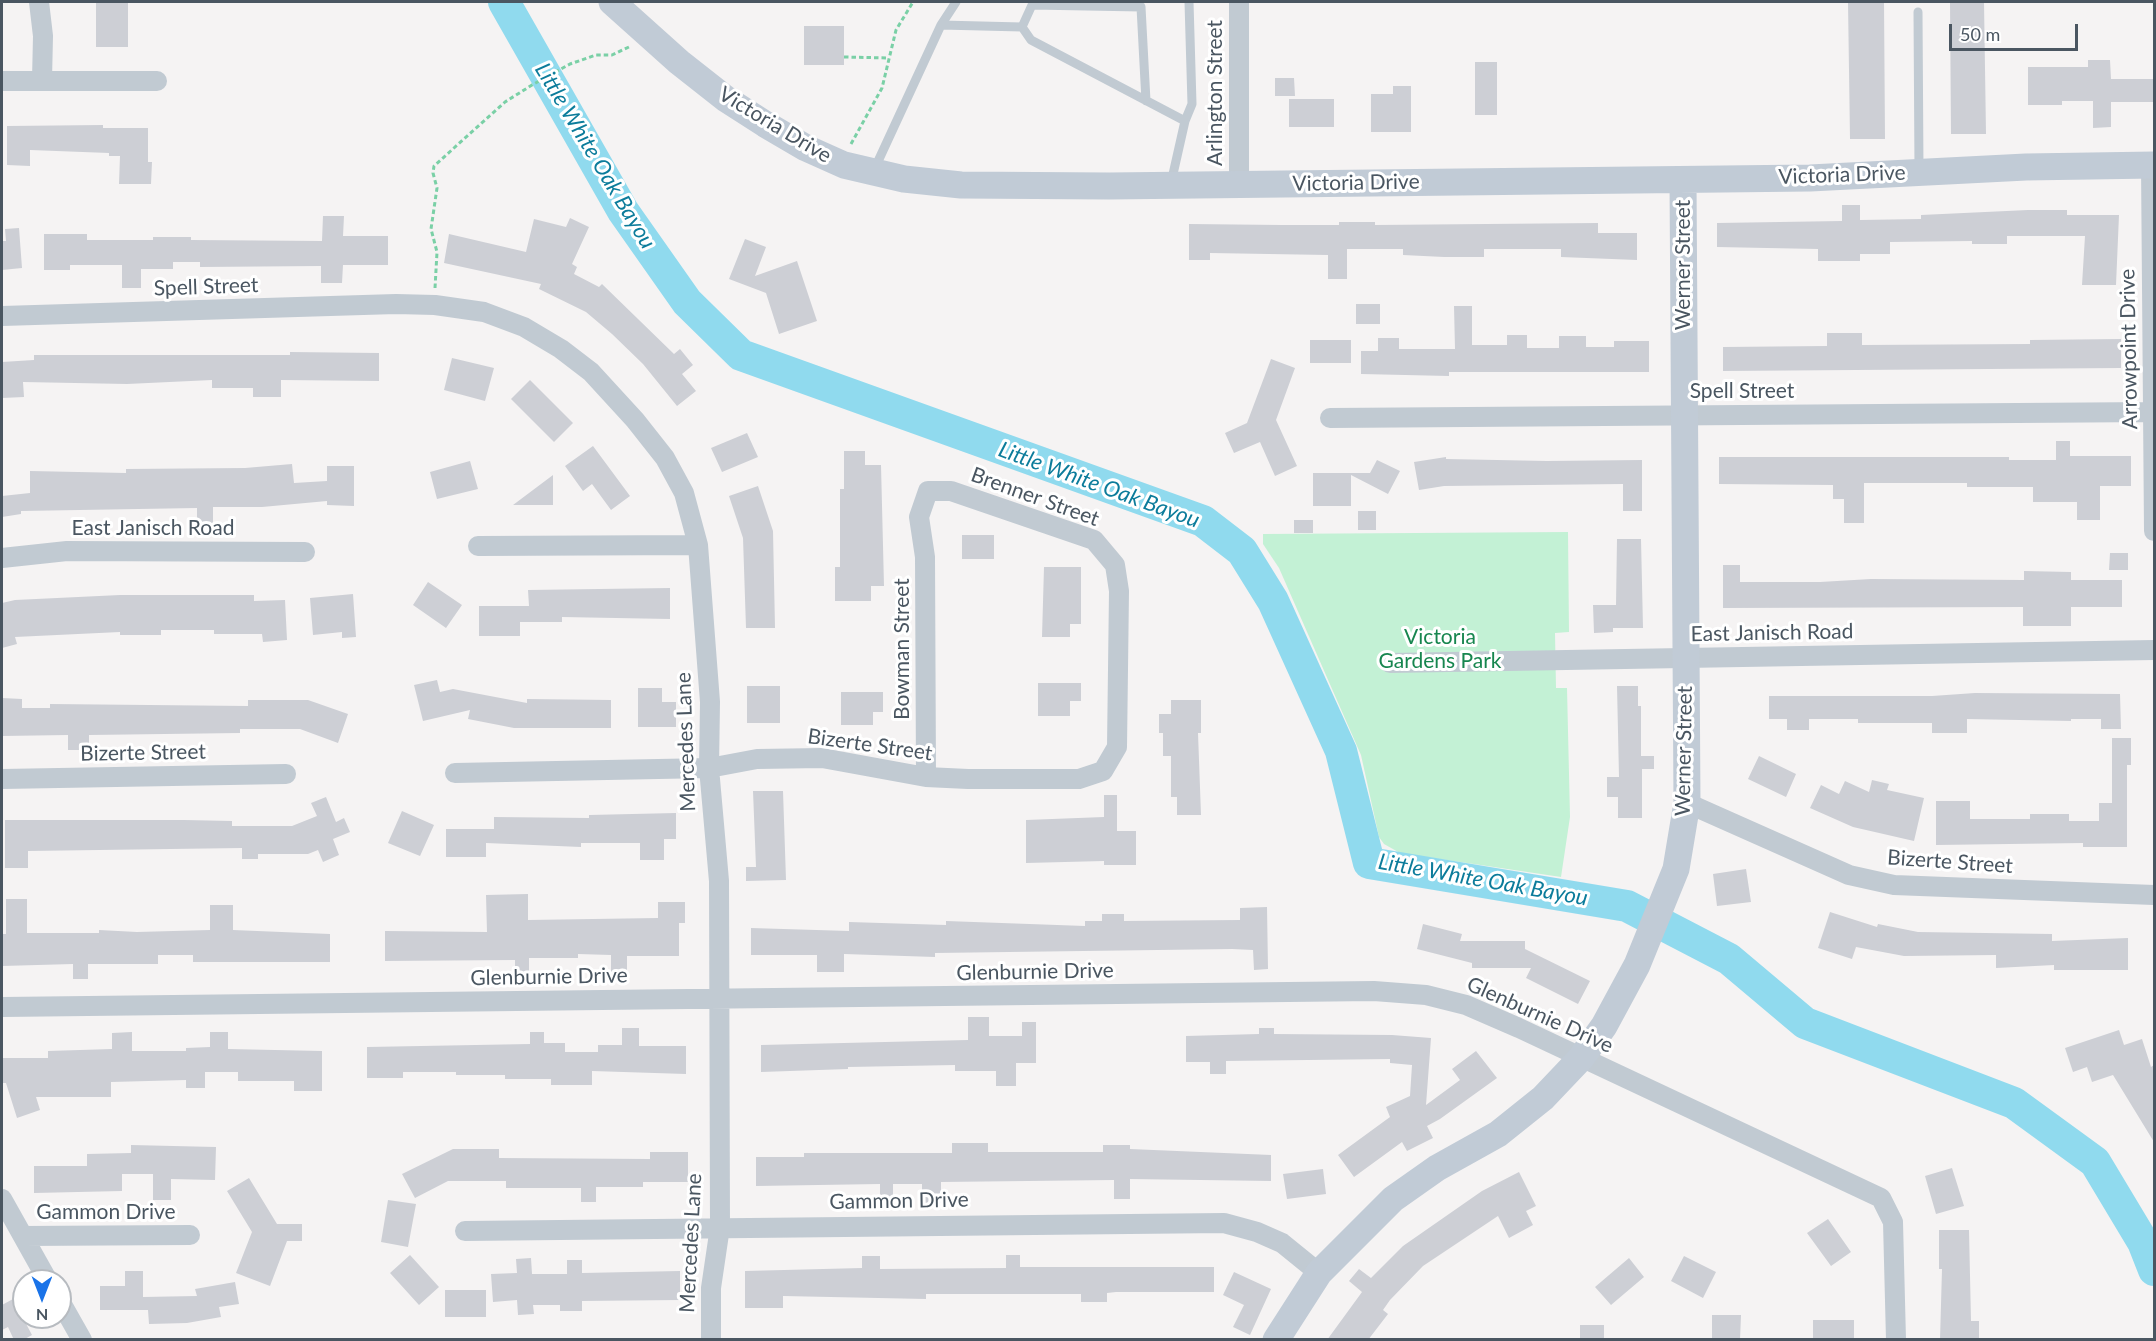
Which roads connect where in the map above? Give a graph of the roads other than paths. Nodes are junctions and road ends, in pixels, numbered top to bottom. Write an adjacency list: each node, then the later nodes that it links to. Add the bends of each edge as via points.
1 (39, 2): 9 (street)
2 (956, 2): 7 (lane)
3 (1189, 2): 13 (lane, via 1192,104)
4 (1239, 2): 18 (street, Arlington Street)
5 (622, 5): 15 (street, Victoria Drive, via 679,62 726,99 806,148 844,165)
6 (1918, 12): 16 (lane)
7 (941, 25): 8 (lane); 15 (lane)
8 (1022, 27): 12 (lane, via 1031,40); 12 (lane, via 1032,5 1141,7)
9 (42, 80): 10 (street); 11 (street)
10 (2, 81)
11 (157, 81)
12 (1146, 100): 13 (lane)
13 (1185, 121): 19 (lane)
14 (2153, 165): 16 (street, Victoria Drive); 22 (street, Arrowpoint Drive)
15 (873, 172): 19 (street, Victoria Drive, via 961,185)
16 (1919, 172): 17 (street, Victoria Drive)
17 (1683, 180): 18 (street, Victoria Drive); 23 (street, Werner Street)
18 (1239, 184): 19 (street, Victoria Drive)
19 (1170, 186)
20 (425, 304): 21 (street, Spell Street); 26 (street, Mercedes Lane, via 484,312 524,327 591,372 665,458 684,493)
21 (2, 316)
22 (2154, 412): 23 (street, Spell Street); 25 (street, Arrowpoint Drive)
23 (1683, 416): 24 (street, Spell Street); 32 (street, Werner Street)
24 (1330, 418)
25 (2154, 531)
26 (698, 545): 27 (street); 35 (street, Mercedes Lane, via 710,702)
27 (478, 546)
28 (305, 552): 30 (street, East Janisch Road, via 67,551)
29 (926, 557): 34 (street, Brenner Street, via 919,517 928,491 951,491 1094,540 1117,573); 38 (street, Bowman Street)
30 (2, 558)
31 (2154, 650): 32 (street, East Janisch Road)
32 (1685, 658): 33 (street, East Janisch Road); 40 (street, Werner Street)
33 (1390, 663)
34 (1117, 706): 38 (street, Bizerte Street, via 1117,747 1103,771 1079,779)
35 (709, 768): 36 (street, Bizerte Street); 38 (street, Bizerte Street, via 757,759 822,758); 42 (street, Mercedes Lane, via 719,881)
36 (454, 773)
37 (285, 774): 39 (street, Bizerte Street)
38 (926, 777)
39 (2, 779)
40 (1687, 803): 41 (street, Bizerte Street, via 1849,875 1894,885); 44 (street, Werner Street, via 1676,869 1647,945 1604,1026)
41 (2154, 896)
42 (718, 999): 43 (street, Glenburnie Drive); 44 (street, Glenburnie Drive, via 1374,991 1426,995 1466,1005); 46 (street, Mercedes Lane)
43 (2, 1006)
44 (1581, 1058): 51 (street, Werner Street, via 1544,1098 1498,1134 1437,1168 1393,1199); 56 (street, Glenburnie Drive, via 1881,1198 1893,1222)
45 (2, 1199): 49 (street)
46 (720, 1227): 47 (street, Gammon Drive); 51 (street, Gammon Drive, via 1224,1223 1282,1243); 54 (street, Mercedes Lane, via 711,1288)
47 (465, 1231)
48 (190, 1235): 49 (street, Gammon Drive)
49 (23, 1236): 50 (street)
50 (41, 1269)
51 (1319, 1273): 55 (street, Werner Street)
52 (72, 1322): 53 (street)
53 (82, 1340)
54 (711, 1340)
55 (1276, 1340)
56 (1896, 1340)

